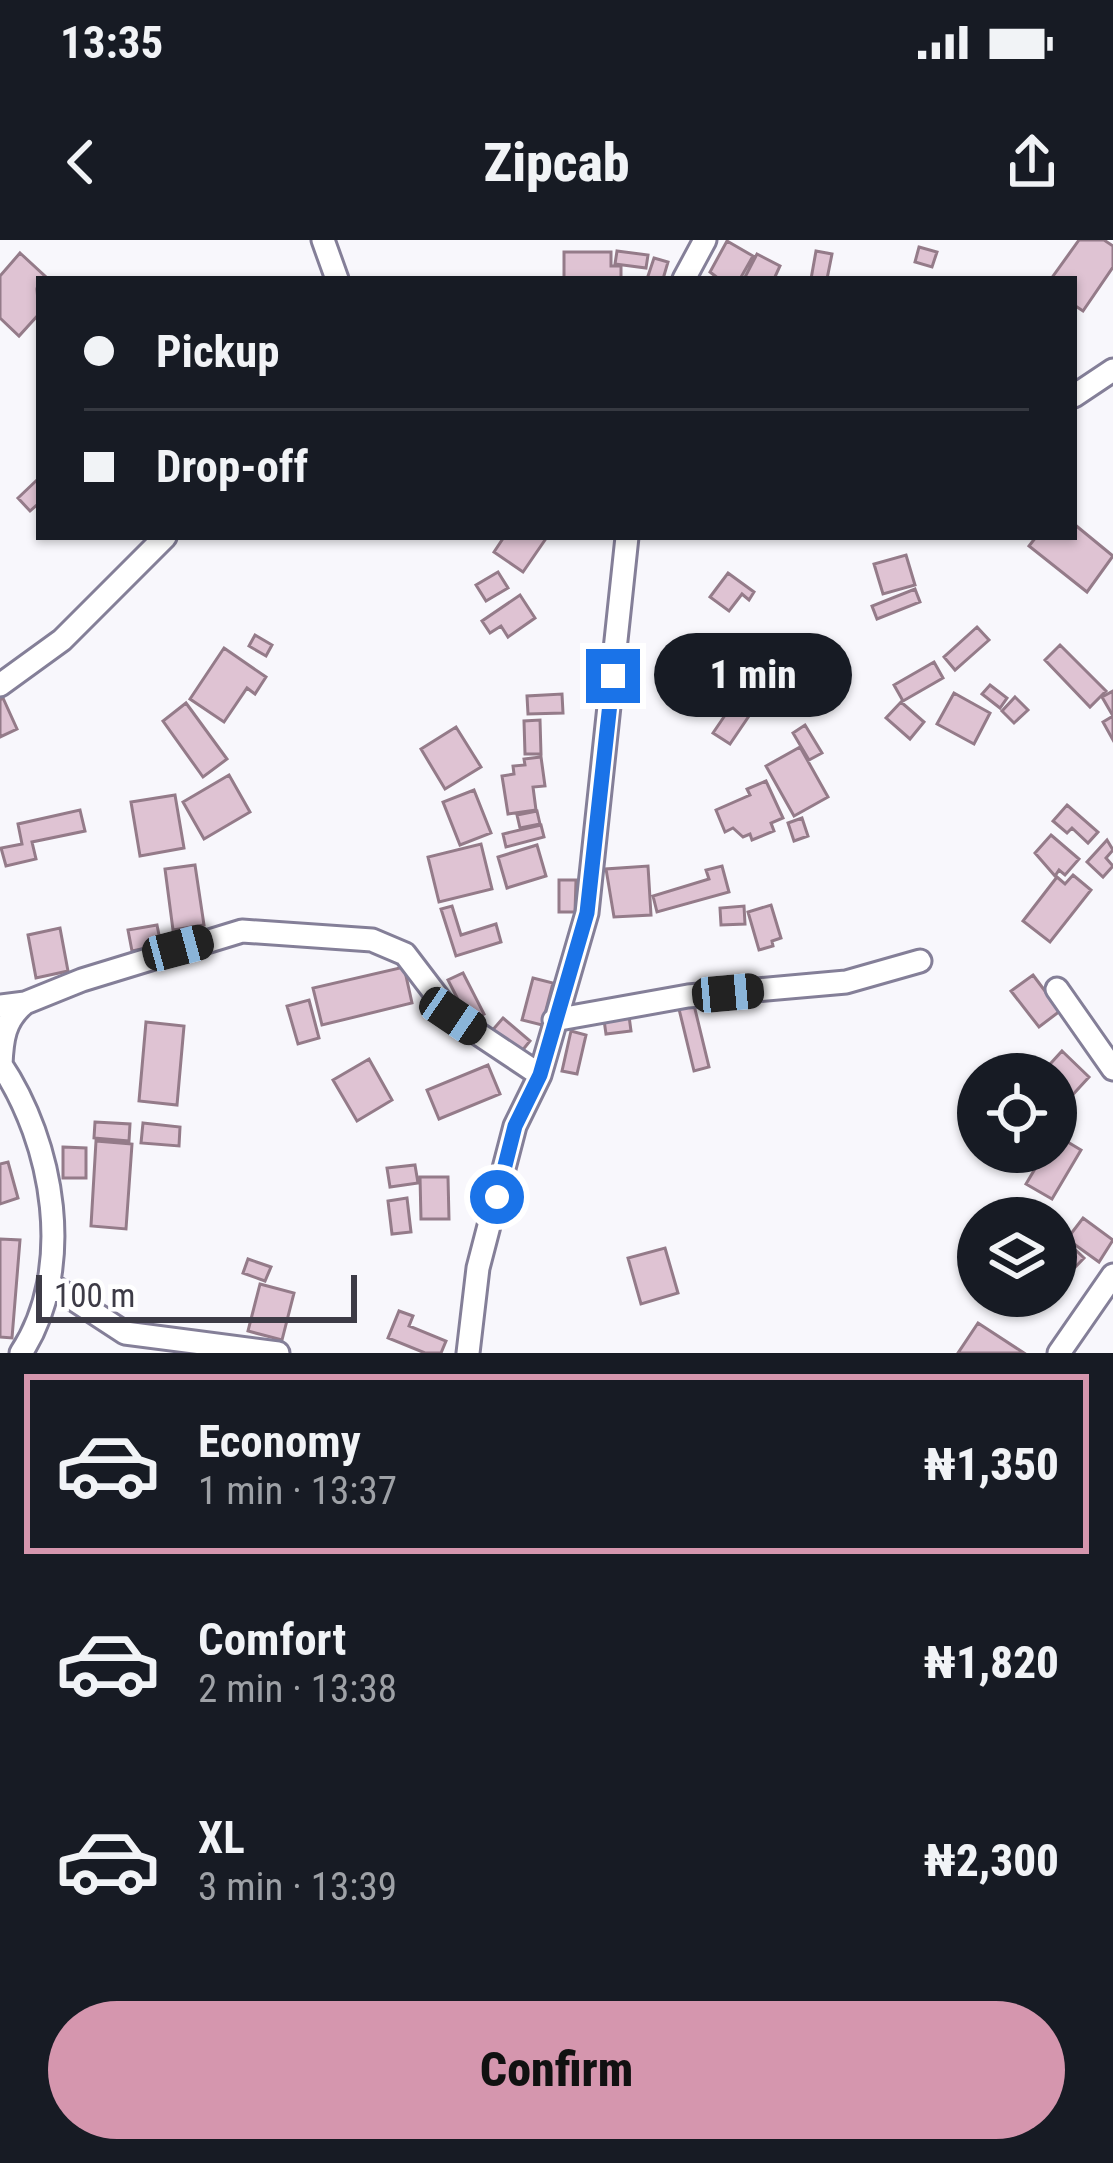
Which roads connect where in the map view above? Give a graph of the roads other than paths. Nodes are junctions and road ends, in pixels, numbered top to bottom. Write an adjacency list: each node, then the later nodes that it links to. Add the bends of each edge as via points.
1 (323, 240): 3 (street)
2 (705, 240): 4 (street)
3 (336, 276)
4 (685, 276)
5 (1113, 370): 6 (street)
6 (1077, 394)
7 (162, 540): 9 (street, via 62,640)
8 (627, 540): 14 (street, via 587,913)
9 (0, 685)
10 (920, 961): 14 (street, via 846,982 688,996)
11 (1057, 989): 16 (street)
12 (25, 1003): 13 (street); 15 (street, via 11,1014); 17 (street, via 242,931 372,940 405,954 453,1016)
13 (0, 1006)
14 (554, 1020): 17 (street)
15 (1, 1064): 19 (street, via 28,1115 53,1213)
16 (1113, 1069)
17 (540, 1075): 22 (street, via 499,1186)
18 (1113, 1275): 23 (street)
19 (50, 1284): 20 (street); 21 (street, via 125,1333)
20 (21, 1353)
21 (278, 1353)
22 (468, 1353)
23 (1059, 1353)

